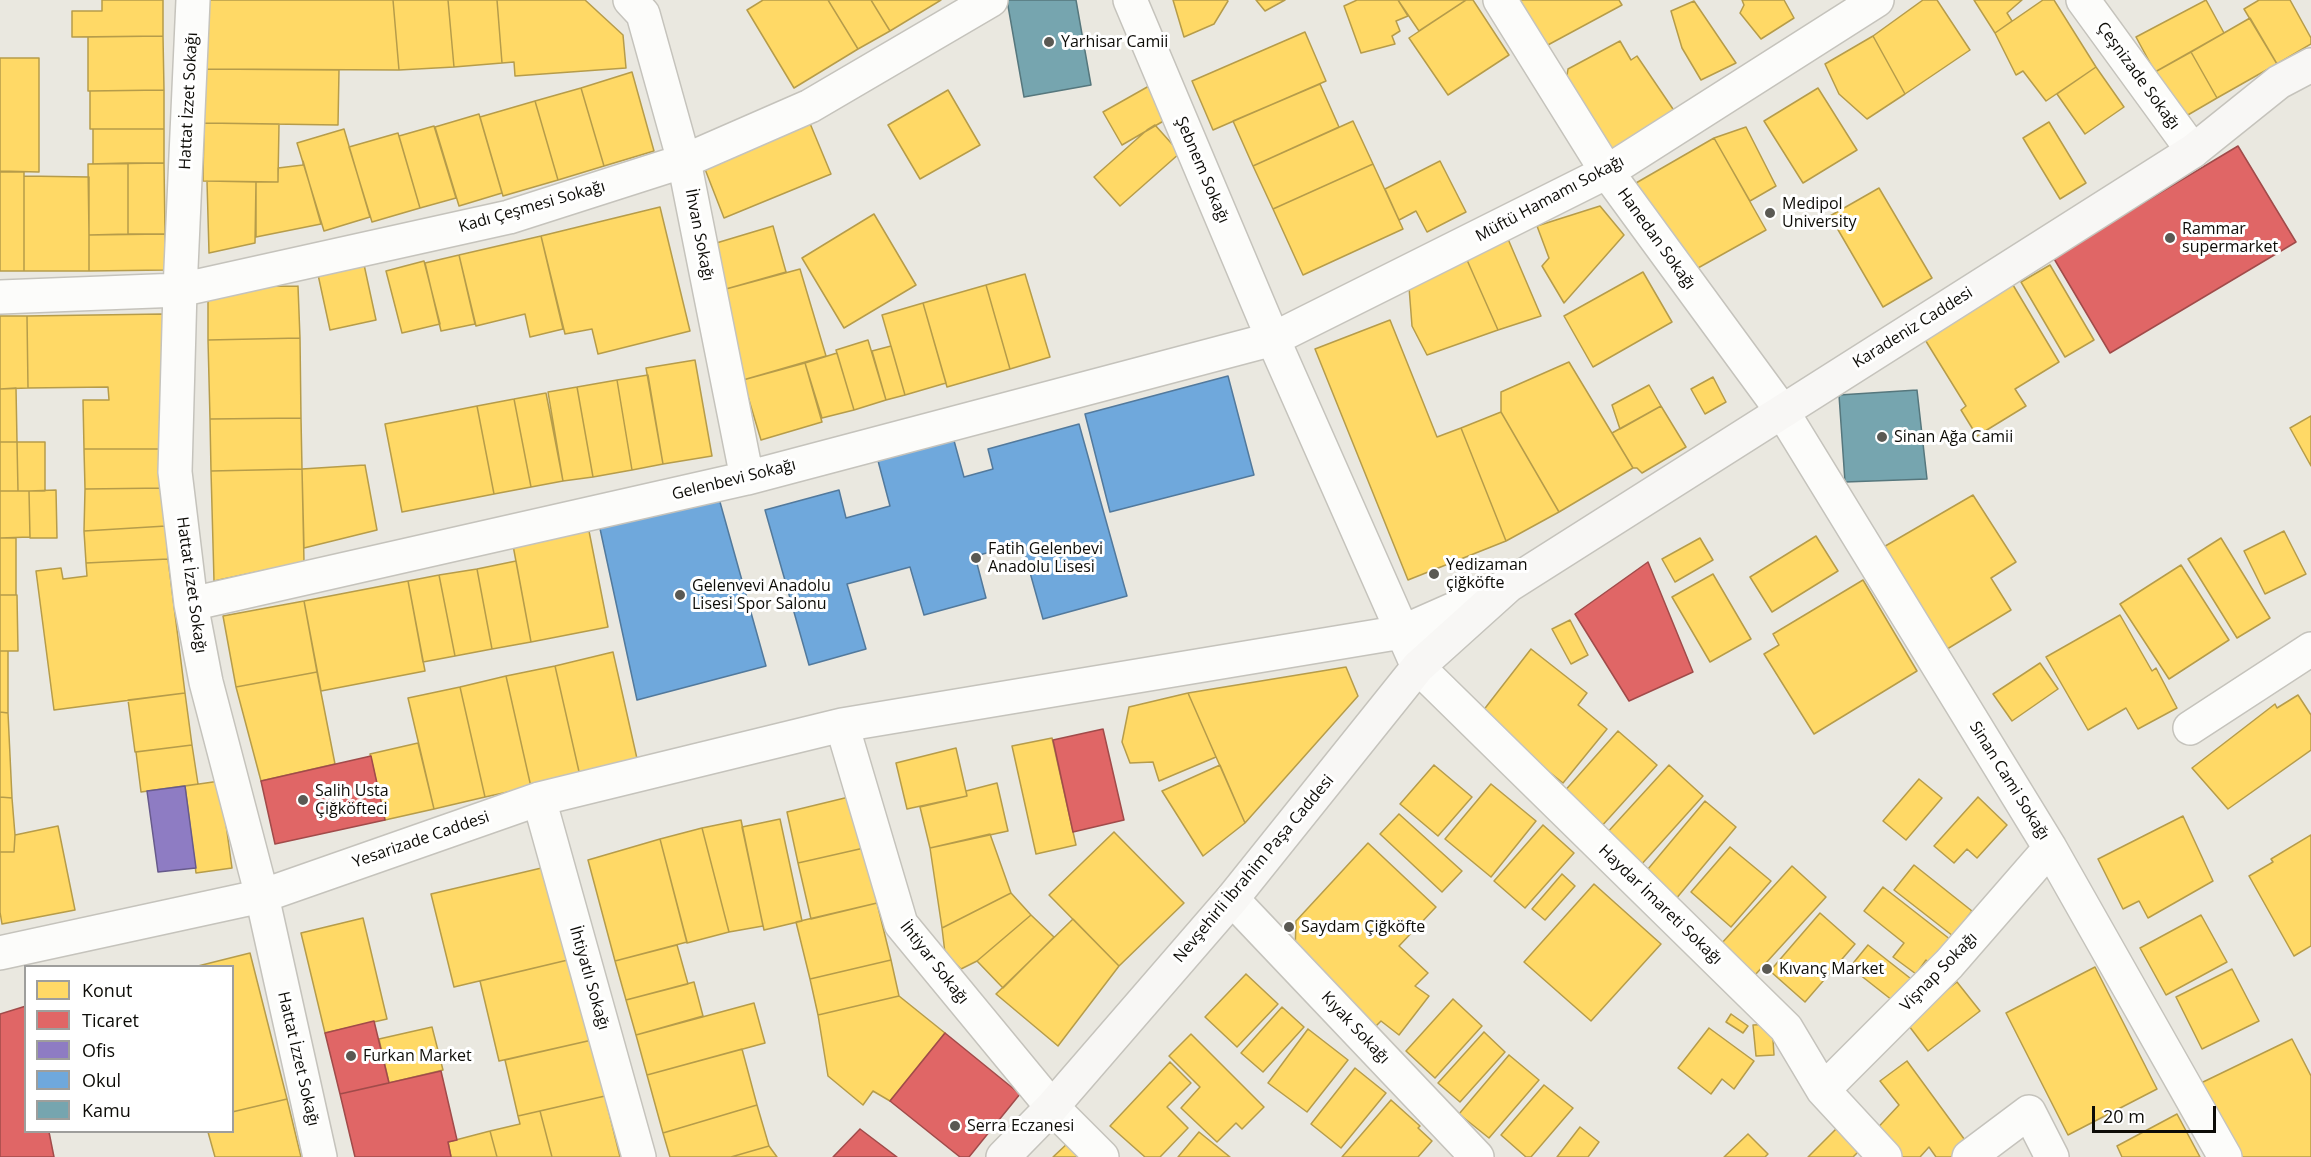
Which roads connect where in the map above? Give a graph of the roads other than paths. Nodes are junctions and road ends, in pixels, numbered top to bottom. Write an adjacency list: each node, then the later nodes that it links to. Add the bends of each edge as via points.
1 (194, 0): 12 (street, Hattat İzzet Sokağı)
2 (630, 0): 10 (street, İhvan Sokağı, via 643,14)
3 (991, 0): 10 (street, Kadı Çeşmesi Sokağı, via 810,106)
4 (1131, 0): 14 (street, Şebnem Sokağı)
5 (1500, 0): 11 (street, Hanedan Sokağı)
6 (1877, 0): 11 (street, Müftü Hamamı Sokağı)
7 (2083, 0): 9 (street, Çeşnizade Sokağı)
8 (2311, 65): 9 (street, Karadeniz Caddesi, via 2279,82)
9 (2193, 151): 15 (street, Karadeniz Caddesi)
10 (684, 161): 12 (street, Kadı Çeşmesi Sokağı, via 509,217); 16 (street, İhvan Sokağı)
11 (1607, 172): 14 (street, Müftü Hamamı Sokağı); 15 (street, Hanedan Sokağı)
12 (180, 290): 13 (street, Kadı Çeşmesi Sokağı); 18 (street, Hattat İzzet Sokağı, via 175,472)
13 (0, 297)
14 (1273, 339): 16 (street, Gelenbevi Sokağı); 19 (street, Şebnem Sokağı)
15 (1782, 411): 17 (street, Karadeniz Caddesi); 25 (street, Sinan Cami Sokağı)
16 (747, 478): 18 (street, Gelenbevi Sokağı)
17 (1509, 585): 19 (street, Yesarizade Caddesi); 21 (street, Nevşehirli İbrahim Paşa Caddesi)
18 (191, 604): 26 (street, Hattat İzzet Sokağı, via 206,682)
19 (1402, 632): 21 (street, Şebnem Sokağı); 22 (street, Yesarizade Caddesi)
20 (2311, 650): 23 (street)
21 (1418, 667): 27 (street, Nevşehirli İbrahim Paşa Caddesi); 29 (street, Haydar İmareti Sokağı, via 1786,1028)
22 (842, 726): 24 (street, Yesarizade Caddesi); 30 (street, İhtiyar Sokağı, via 901,924)
23 (2190, 728)
24 (539, 799): 26 (street, Yesarizade Caddesi); 33 (street, İhtiyatlı Sokağı)
25 (2050, 848): 29 (street, Vişnap Sokağı, via 1949,964); 39 (street, Sinan Cami Sokağı)
26 (262, 896): 28 (street, Yesarizade Caddesi); 32 (street, Hattat İzzet Sokağı)
27 (1233, 899): 30 (street, Nevşehirli İbrahim Paşa Caddesi); 31 (street, Kıyak Sokağı)
28 (0, 953)
29 (1822, 1090): 36 (street, Haydar İmareti Sokağı)
30 (1052, 1107): 34 (street, Nevşehirli İbrahim Paşa Caddesi); 35 (street, İhtiyar Sokağı)
31 (1468, 1153)
32 (320, 1157)
33 (639, 1157)
34 (1003, 1157)
35 (1102, 1157)
36 (1884, 1157)
37 (1969, 1157): 38 (street, via 2029,1112)
38 (2052, 1157)
39 (2225, 1157)

